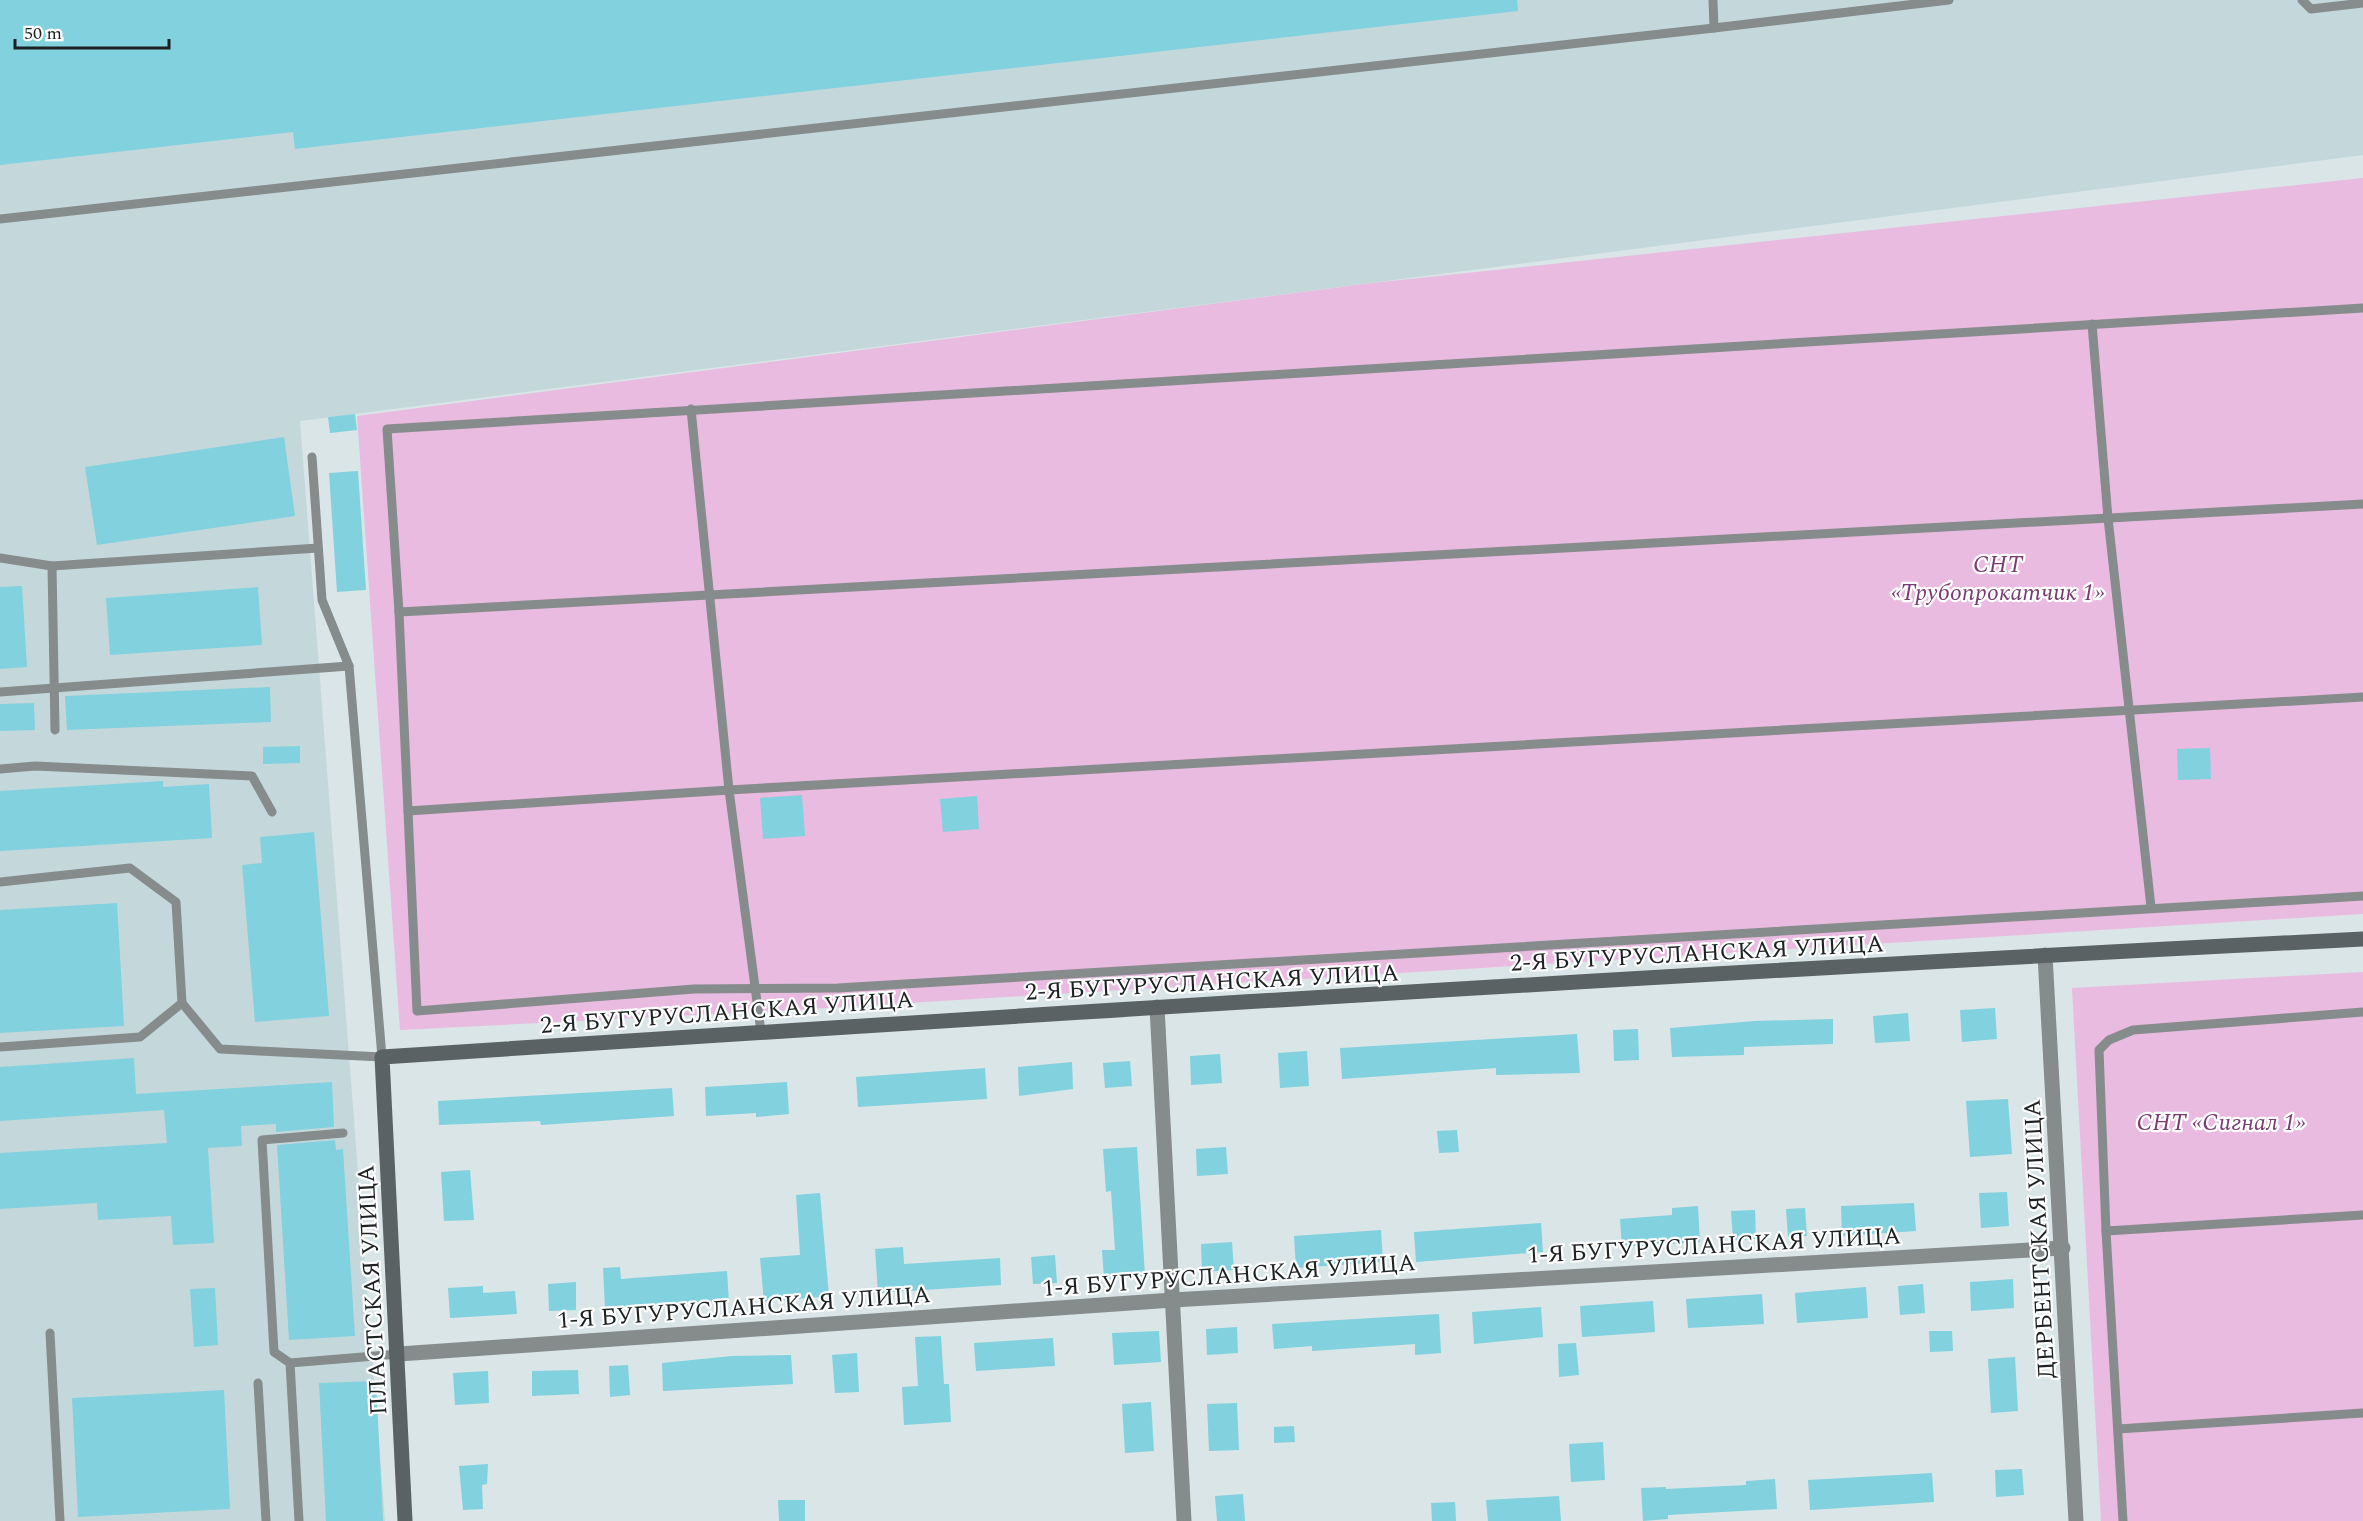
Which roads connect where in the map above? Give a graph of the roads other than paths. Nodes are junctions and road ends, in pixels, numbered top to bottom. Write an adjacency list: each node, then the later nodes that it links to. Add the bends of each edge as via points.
1 (1713, 0): 5 (lane)
2 (1949, 0): 5 (lane)
3 (2302, 0): 4 (lane, via 2311,9)
4 (2363, 3)
5 (1714, 28): 6 (lane)
6 (0, 219)
7 (2363, 308): 8 (lane)
8 (2091, 324): 9 (lane); 12 (lane)
9 (691, 409): 16 (lane); 17 (lane, via 387,429)
10 (312, 457): 13 (lane)
11 (2363, 504): 12 (lane)
12 (2108, 518): 16 (lane); 22 (lane)
13 (318, 548): 15 (lane); 18 (lane, via 322,600)
14 (0, 558): 15 (lane)
15 (52, 566): 19 (lane)
16 (708, 595): 17 (lane); 25 (lane)
17 (399, 612): 26 (lane)
18 (349, 666): 19 (lane); 39 (lane)
19 (53, 688): 20 (lane); 23 (lane)
20 (0, 692)
21 (2363, 697): 22 (lane)
22 (2130, 710): 25 (lane); 30 (lane)
23 (55, 730)
24 (0, 769): 27 (lane, via 35,766 252,776)
25 (729, 790): 26 (lane); 33 (lane)
26 (408, 811): 33 (lane, via 417,1011 694,989)
27 (272, 812)
28 (0, 882): 34 (lane, via 130,868 176,902)
29 (2363, 896): 30 (lane)
30 (2151, 907): 33 (lane, via 1603,944)
31 (2363, 939): 32 (street, 2-Я БУГУРУСЛАНСКАЯ УЛИЦА)
32 (2045, 955): 35 (street, 2-Я БУГУРУСЛАНСКАЯ УЛИЦА); 43 (street, ДЕРБЕНТСКАЯ УЛИЦА)
33 (756, 991): 37 (lane)
34 (182, 1003): 38 (lane, via 140,1037); 39 (lane, via 220,1049)
35 (1158, 1007): 37 (street, 2-Я БУГУРУСЛАНСКАЯ УЛИЦА); 44 (street)
36 (2363, 1012): 42 (lane, via 2133,1030 2109,1040 2099,1050)
37 (761, 1032): 39 (street, 2-Я БУГУРУСЛАНСКАЯ УЛИЦА)
38 (0, 1047)
39 (382, 1057): 46 (street, ПЛАСТСКАЯ УЛИЦА)
40 (343, 1133): 47 (lane, via 262,1140 274,1352)
41 (2363, 1215): 42 (lane)
42 (2106, 1231): 50 (lane)
43 (2063, 1248): 44 (street, 1-Я БУГУРУСЛАНСКАЯ УЛИЦА); 51 (street, ДЕРБЕНТСКАЯ УЛИЦА)
44 (1173, 1300): 46 (street, 1-Я БУГУРУСЛАНСКАЯ УЛИЦА); 56 (street)
45 (50, 1333): 52 (lane)
46 (399, 1354): 47 (lane); 55 (street, ПЛАСТСКАЯ УЛИЦА)
47 (290, 1363): 54 (lane)
48 (258, 1383): 53 (lane)
49 (2363, 1413): 50 (lane)
50 (2118, 1429): 57 (lane)
51 (2071, 1520)
52 (60, 1521)
53 (266, 1521)
54 (298, 1521)
55 (405, 1521)
56 (1184, 1521)
57 (2123, 1521)

